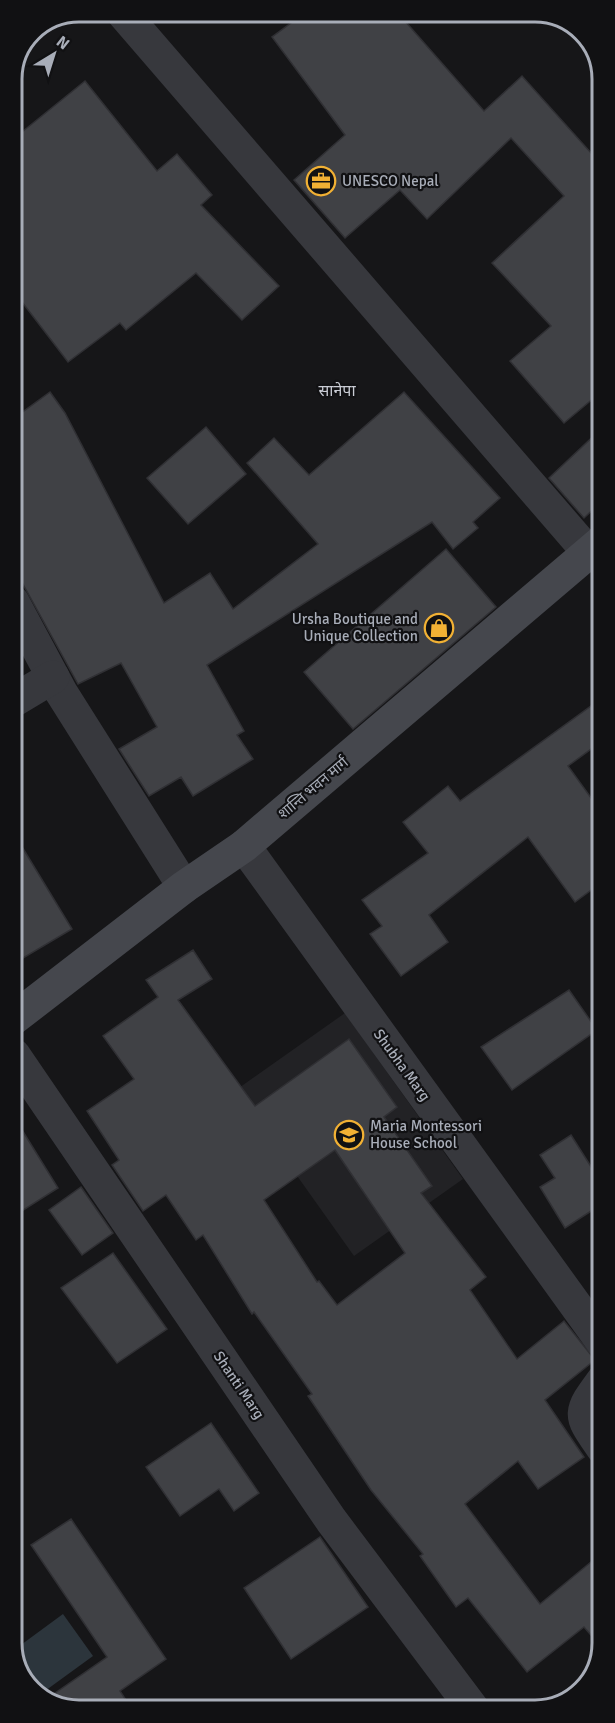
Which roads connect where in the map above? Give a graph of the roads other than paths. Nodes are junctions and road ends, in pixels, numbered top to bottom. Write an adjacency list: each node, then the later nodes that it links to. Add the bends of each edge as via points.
1 (131, 22): 2 (street)
2 (592, 545)
3 (592, 551): 7 (main road, शान्ति भवन मार्ग)
4 (23, 620): 5 (street)
5 (53, 677): 6 (street); 8 (street)
6 (23, 694)
7 (244, 846): 8 (main road, शान्ति भवन मार्ग); 11 (street, Shubha Marg)
8 (184, 887): 9 (main road, शान्ति भवन मार्ग)
9 (22, 1012)
10 (22, 1067): 14 (street, Shanti Marg, via 331,1520)
11 (592, 1328)
12 (592, 1395): 13 (street, via 583,1414)
13 (592, 1433)
14 (466, 1700)

